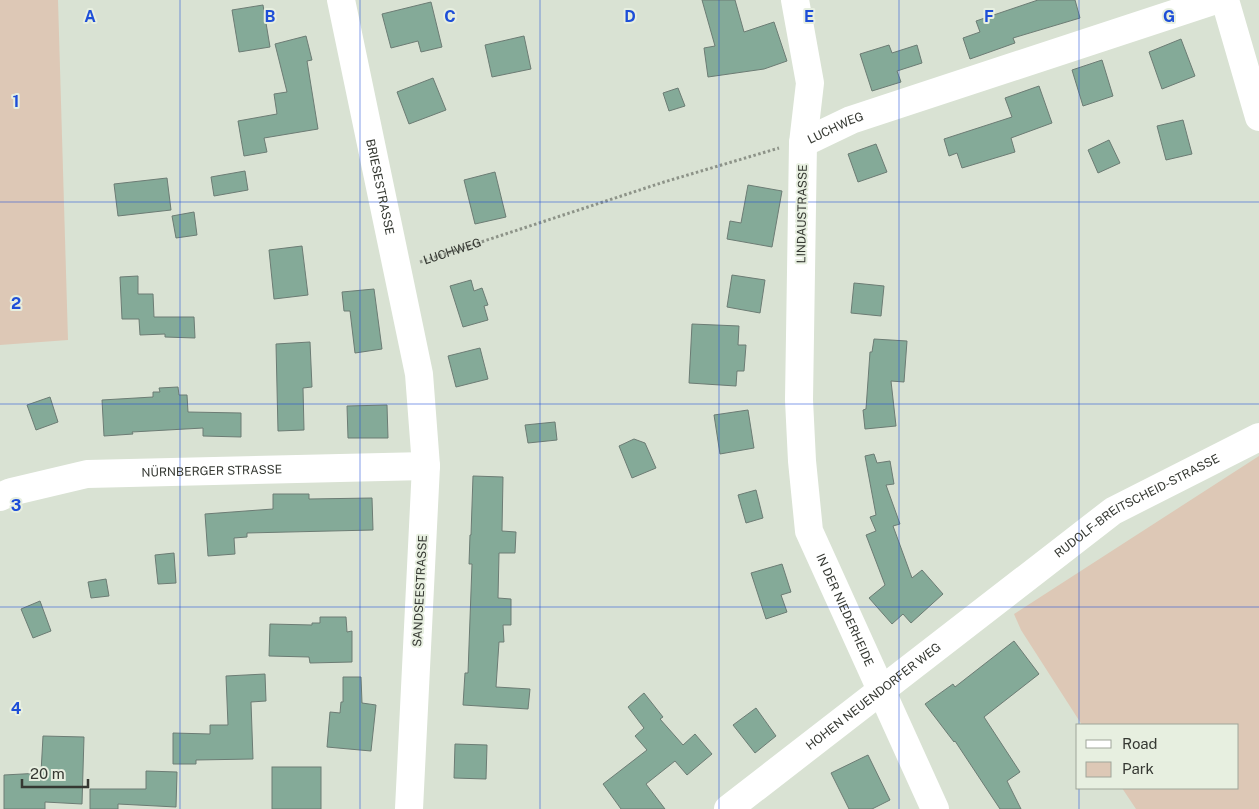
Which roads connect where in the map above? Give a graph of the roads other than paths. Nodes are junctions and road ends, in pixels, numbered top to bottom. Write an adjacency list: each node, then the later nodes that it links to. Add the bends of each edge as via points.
1 (341, 0): 7 (street, BRIESESTRASSE)
2 (794, 0): 6 (street, LINDAUSTRASSE, via 810,83)
3 (1216, 0): 6 (street, LUCHWEG, via 851,120)
4 (1225, 0): 5 (street)
5 (1259, 118)
6 (803, 143): 8 (street, LINDAUSTRASSE)
7 (419, 374): 10 (street, SANDSEESTRASSE)
8 (799, 400): 13 (street, IN DER NIEDERHEIDE, via 809,531)
9 (1259, 437): 12 (street, RUDOLF-BREITSCHEID-STRASSE, via 1113,511)
10 (426, 466): 11 (street, NÜRNBERGER STRASSE, via 87,474); 14 (street, SANDSEESTRASSE)
11 (0, 497)
12 (1019, 583): 13 (street, HOHEN NEUENDORFER WEG)
13 (882, 689): 15 (street, HOHEN NEUENDORFER WEG); 16 (street, IN DER NIEDERHEIDE)
14 (409, 809)
15 (728, 809)
16 (935, 809)

